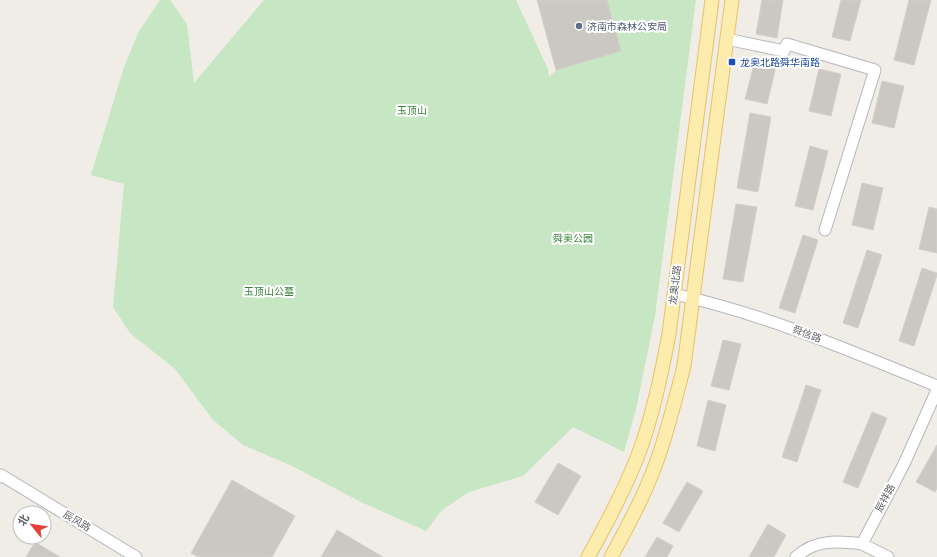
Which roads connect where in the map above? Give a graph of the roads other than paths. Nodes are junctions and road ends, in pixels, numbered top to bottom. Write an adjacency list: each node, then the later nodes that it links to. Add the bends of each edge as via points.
1 (712, 0): 5 (main road, 龙奥北路)
2 (732, 0): 3 (main road, 龙奥北路)
3 (727, 39): 4 (street, via 784,51 787,44 875,70); 6 (main road, 龙奥北路)
4 (825, 230)
5 (674, 294): 6 (street, 舜信路); 12 (main road, 龙奥北路, via 663,367 650,420 622,493)
6 (693, 298): 7 (street, 舜信路, via 776,323); 13 (main road, 龙奥北路, via 684,366 663,443 644,493)
7 (937, 386)
8 (937, 390): 10 (street, 辰祥路, via 904,464)
9 (0, 477): 11 (street, 辰风路, via 1,474)
10 (862, 544): 14 (street, via 840,541 820,544); 15 (street)
11 (136, 557)
12 (588, 557)
13 (611, 557)
14 (796, 557)
15 (888, 557)

